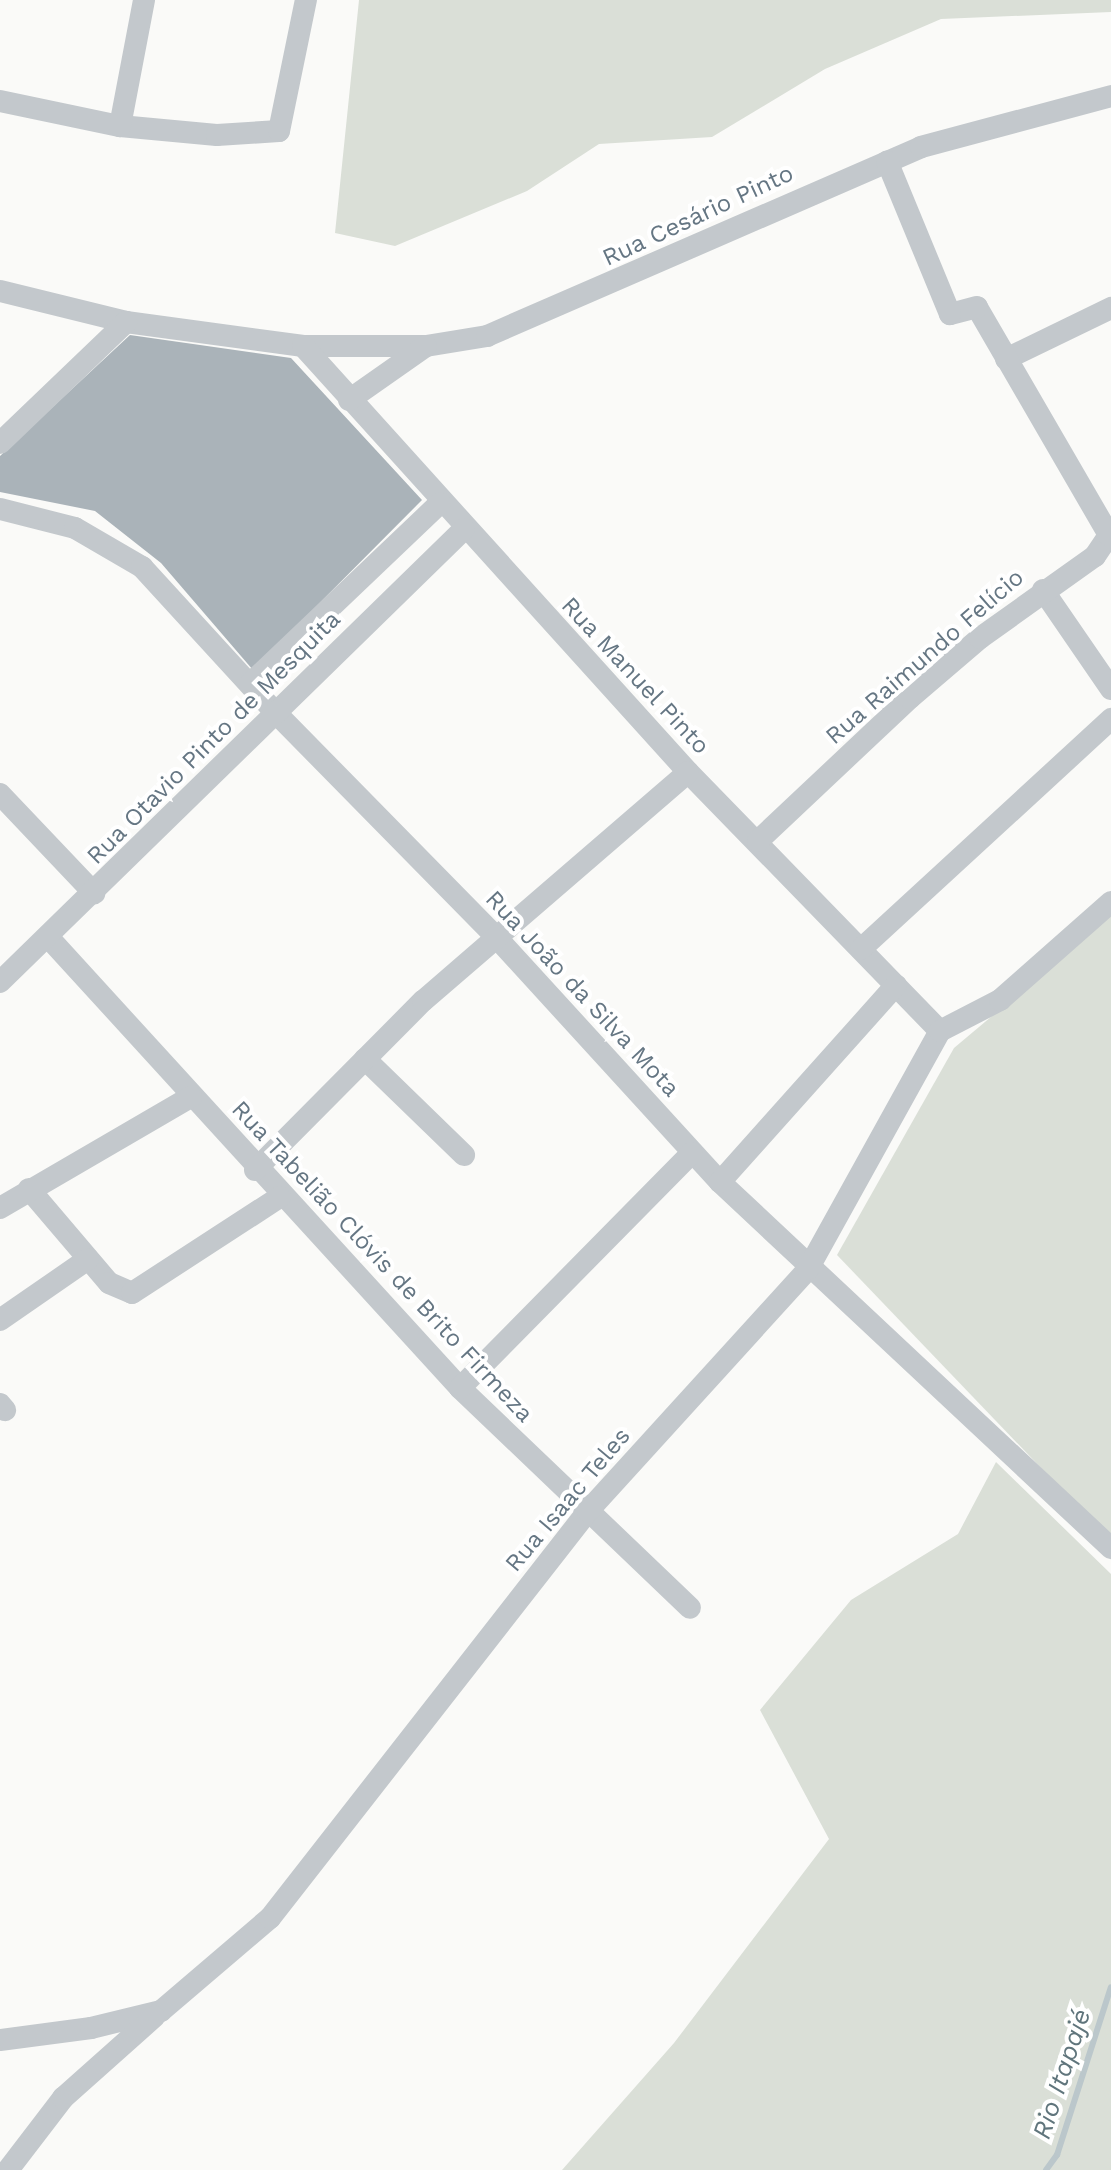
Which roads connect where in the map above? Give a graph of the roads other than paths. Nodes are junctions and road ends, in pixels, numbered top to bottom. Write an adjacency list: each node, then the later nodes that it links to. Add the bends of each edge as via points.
1 (144, 0): 5 (street)
2 (306, 0): 5 (street, via 279,131 217,135)
3 (1111, 96): 6 (street, Rua Cesário Pinto)
4 (0, 101): 5 (street)
5 (120, 126)
6 (887, 161): 11 (street, Rua Cesário Pinto, via 551,312 487,336); 12 (street, Rua Raimundo Felício, via 950,314 977,307)
7 (0, 291): 9 (street, Rua Cesário Pinto)
8 (1111, 308): 12 (street)
9 (126, 322): 10 (street, Rua Cesário Pinto); 14 (street)
10 (303, 346): 11 (street, Rua Cesário Pinto); 13 (street, Rua Manuel Pinto)
11 (426, 346): 13 (street)
12 (1006, 359): 15 (street, Rua Raimundo Felício)
13 (349, 400): 16 (street, Rua Manuel Pinto)
14 (0, 443)
15 (1102, 496): 19 (street, Rua Raimundo Felício, via 1106,548)
16 (440, 503): 18 (street, Rua Manuel Pinto); 20 (street, Rua Otavio Pinto de Mesquita)
17 (0, 509): 20 (street, Rua João da Silva Mota, via 75,528 142,567)
18 (464, 529): 22 (street, Rua Otavio Pinto de Mesquita); 24 (street, Rua Manuel Pinto)
19 (1043, 590): 21 (street); 26 (street, Rua Raimundo Felício, via 910,698)
20 (250, 684): 22 (street, Rua João da Silva Mota)
21 (1111, 689)
22 (276, 713): 27 (street, Rua Otavio Pinto de Mesquita); 30 (street, Rua João da Silva Mota)
23 (1111, 719): 31 (street)
24 (688, 772): 26 (street, Rua Manuel Pinto); 30 (street)
25 (0, 794): 27 (street)
26 (758, 841): 31 (street, Rua Manuel Pinto)
27 (94, 893): 29 (street, Rua Otavio Pinto de Mesquita)
28 (1111, 902): 34 (street, via 1000,1000)
29 (49, 938): 32 (street, Rua Otavio Pinto de Mesquita); 36 (street, Rua Tabelião Clóvis de Brito Firmeza)
30 (498, 939): 35 (street); 37 (street, Rua João da Silva Mota)
31 (861, 949): 33 (street, Rua Manuel Pinto)
32 (0, 982)
33 (896, 985): 34 (street, Rua Manuel Pinto); 40 (street)
34 (940, 1031): 45 (street, Rua Isaac Teles)
35 (365, 1059): 38 (street); 39 (street)
36 (191, 1097): 39 (street, Rua Tabelião Clóvis de Brito Firmeza); 41 (street)
37 (692, 1153): 40 (street, Rua João da Silva Mota); 47 (street)
38 (464, 1155)
39 (255, 1170): 42 (street, Rua Tabelião Clóvis de Brito Firmeza)
40 (720, 1182): 45 (street, Rua João da Silva Mota)
41 (29, 1189): 43 (street); 44 (street)
42 (280, 1197): 44 (street, via 144,1290 120,1291); 47 (street, Rua Tabelião Clóvis de Brito Firmeza)
43 (0, 1208)
44 (88, 1259): 46 (street)
45 (808, 1269): 48 (street, Rua Isaac Teles); 49 (street, Rua João da Silva Mota)
46 (0, 1320)
47 (460, 1388): 48 (street, Rua Tabelião Clóvis de Brito Firmeza)
48 (588, 1511): 50 (street, Rua Tabelião Clóvis de Brito Firmeza); 51 (street, Rua Isaac Teles, via 270,1918 223,1964)
49 (1111, 1548)
50 (690, 1608)
51 (161, 2011): 52 (street, Rua Isaac Teles, via 91,2028); 53 (street, via 63,2098)
52 (0, 2040)
53 (8, 2170)

